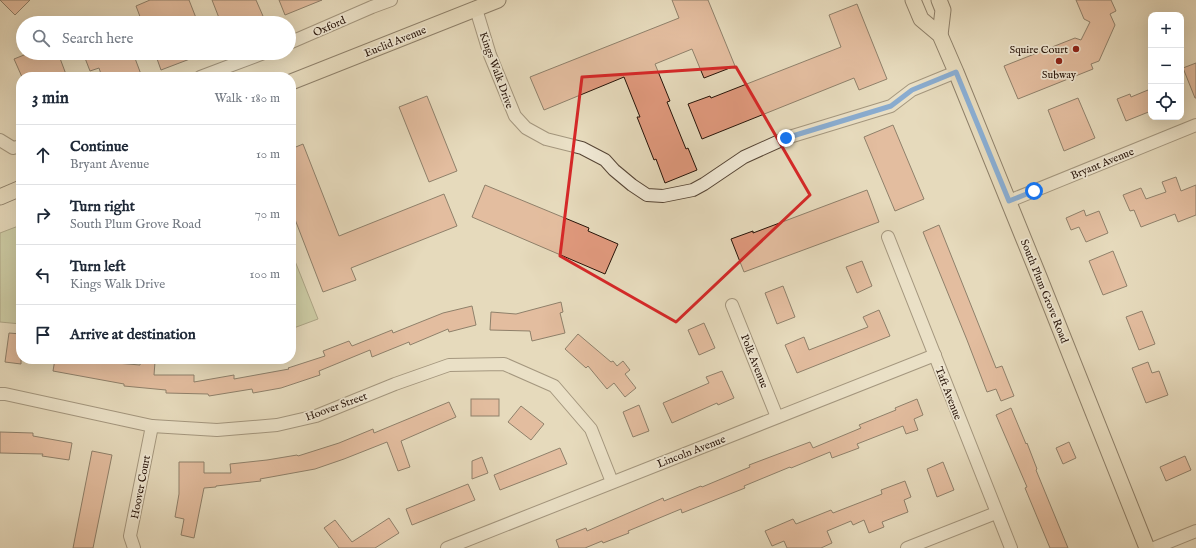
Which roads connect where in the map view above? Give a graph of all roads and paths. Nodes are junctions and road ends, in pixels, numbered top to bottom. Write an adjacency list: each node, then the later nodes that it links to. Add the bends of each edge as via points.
1 (391, 0): 5 (street, Oxford)
2 (498, 0): 6 (main road, Euclid Avenue)
3 (913, 0): 7 (main road, South Plum Grove Road, via 921,18)
4 (939, 0): 7 (main road, via 943,10)
5 (371, 3): 8 (street, Oxford)
6 (476, 9): 11 (street, Kings Walk Drive, via 490,55 512,110 526,128 546,139 582,148 605,160 647,195 663,196 693,190 744,157 770,144 891,106 912,90); 12 (main road, Euclid Avenue)
7 (940, 35): 11 (main road, South Plum Grove Road)
8 (296, 40)
9 (245, 60): 10 (street)
10 (213, 72)
11 (956, 72): 18 (main road, South Plum Grove Road)
12 (296, 80)
13 (1196, 125): 18 (street, Bryant Avenue)
14 (0, 140): 15 (street)
15 (16, 147)
16 (16, 190): 17 (main road)
17 (0, 197)
18 (1009, 201): 32 (main road, South Plum Grove Road)
19 (888, 237): 21 (street, Taft Avenue)
20 (732, 305): 23 (street, Polk Avenue)
21 (935, 355): 23 (street, Lincoln Avenue); 26 (street, Taft Avenue)
22 (0, 394): 24 (street, Hoover Street)
23 (777, 417): 25 (street, Lincoln Avenue)
24 (152, 426): 25 (street, Hoover Street, via 217,430 277,425 316,416 449,365 504,364 554,386 591,429); 28 (street, Hoover Court, via 130,536)
25 (612, 482): 29 (street, Lincoln Avenue)
26 (996, 513): 30 (street); 31 (street, Taft Avenue)
27 (1196, 531): 33 (street)
28 (134, 548)
29 (447, 548)
30 (907, 548)
31 (1011, 548)
32 (1146, 548)
33 (1154, 548)

